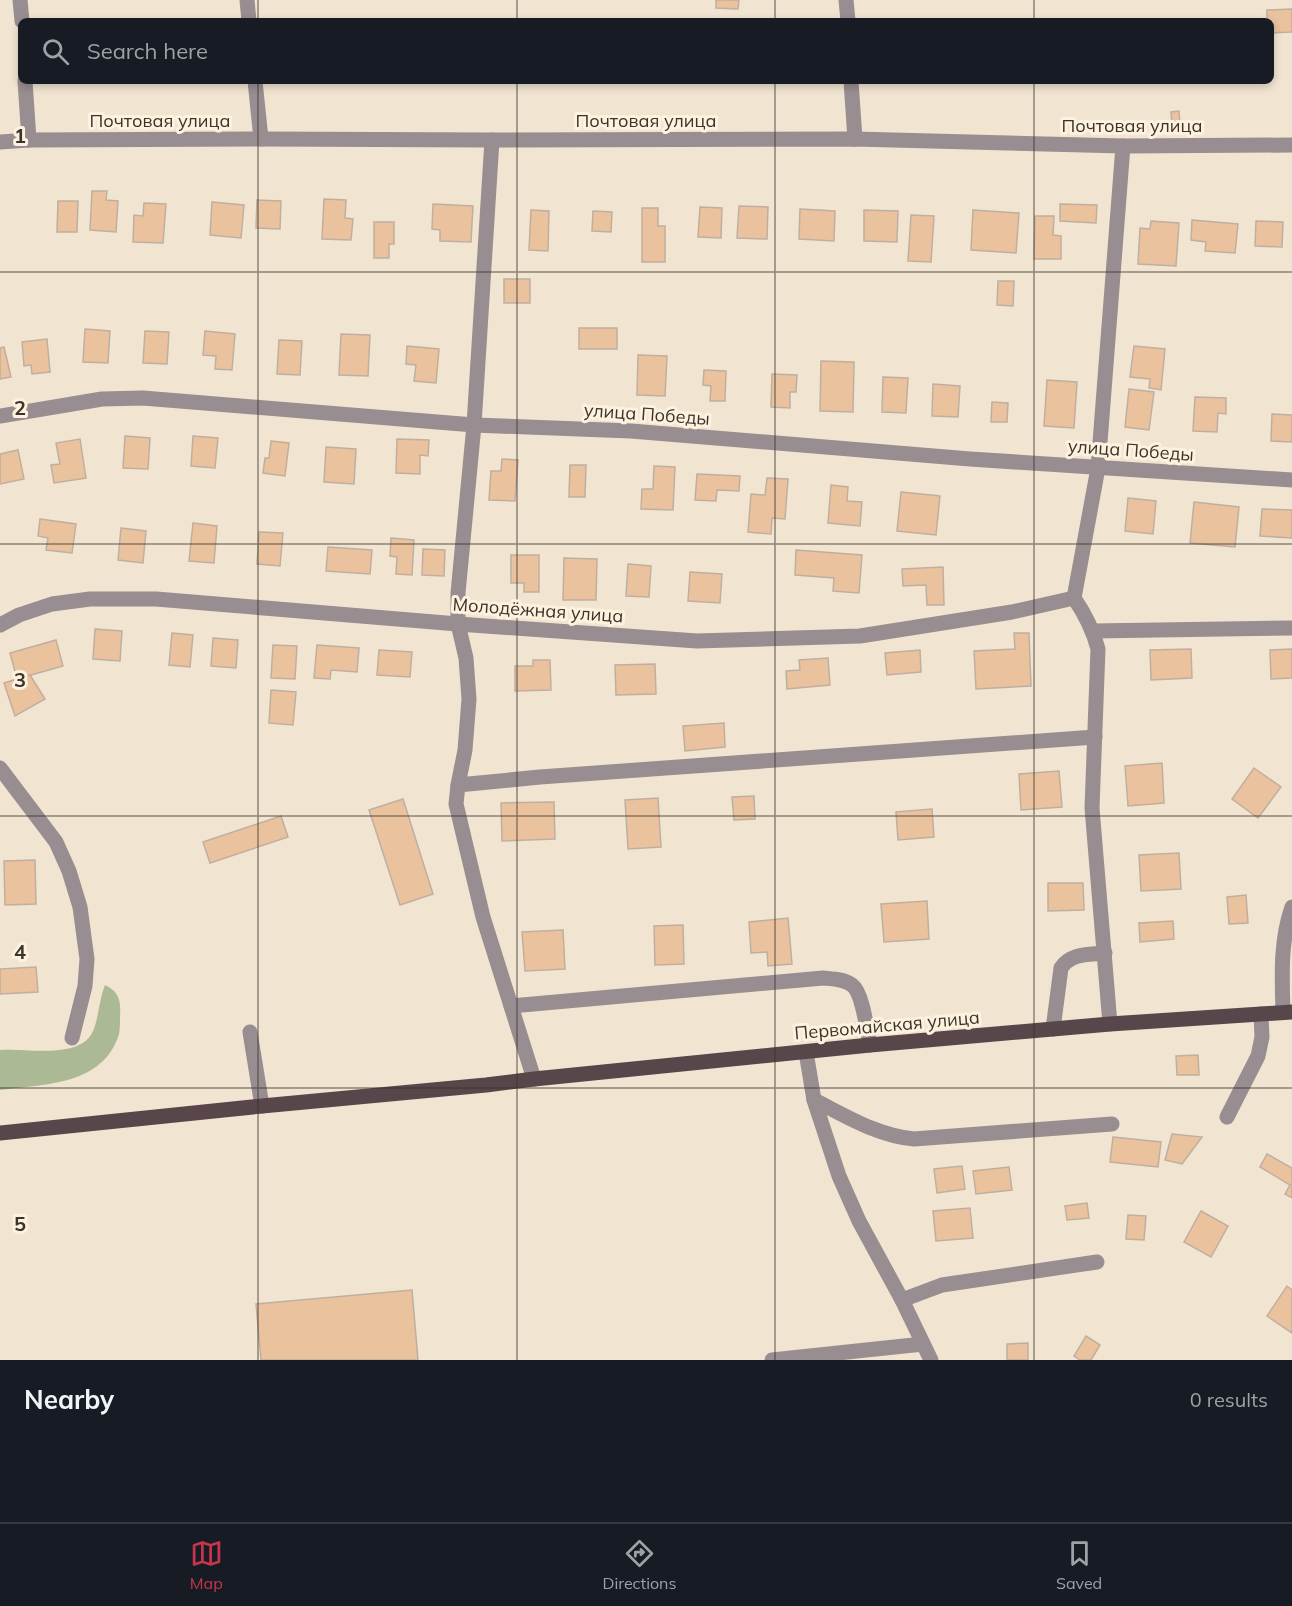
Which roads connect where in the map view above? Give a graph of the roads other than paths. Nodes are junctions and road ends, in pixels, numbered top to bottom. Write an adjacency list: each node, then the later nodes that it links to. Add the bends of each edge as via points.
1 (20, 0): 4 (street)
2 (247, 0): 5 (street)
3 (846, 0): 6 (street)
4 (22, 18)
5 (249, 18)
6 (848, 18)
7 (25, 84): 12 (street)
8 (255, 84): 10 (street)
9 (851, 84): 11 (street)
10 (261, 139): 12 (street, Почтовая улица); 13 (street, Почтовая улица)
11 (855, 139): 13 (street, Почтовая улица); 16 (street, Почтовая улица)
12 (29, 140): 14 (street, Почтовая улица)
13 (492, 140): 18 (street)
14 (0, 142)
15 (1292, 145): 16 (street, Почтовая улица)
16 (1123, 146): 19 (street)
17 (0, 416): 18 (street, улица Победы, via 102,399 144,398)
18 (474, 425): 19 (street, улица Победы, via 631,431); 22 (street)
19 (1098, 468): 20 (street, улица Победы); 21 (street)
20 (1292, 480)
21 (1074, 598): 22 (street, Молодёжная улица, via 860,636 697,641); 25 (street)
22 (458, 624): 23 (street, Молодёжная улица, via 156,600 90,599 52,604); 28 (street, via 469,699)
23 (0, 625)
24 (1292, 628): 25 (street)
25 (1093, 632): 26 (street, via 1098,649)
26 (1095, 737): 28 (street); 30 (street, via 1092,808)
27 (0, 768): 37 (street, via 56,842 80,907 87,959 85,986)
28 (458, 785): 31 (street, via 456,804 483,917)
29 (1292, 907): 32 (street, via 1283,946)
30 (1105, 953): 34 (street); 35 (street, via 1077,956 1061,968)
31 (511, 1006): 38 (street, via 823,978 853,985); 40 (street)
32 (1287, 1012): 33 (main road, Первомайская улица)
33 (1261, 1014): 34 (main road, Первомайская улица); 43 (street, via 1258,1056)
34 (1110, 1024): 35 (main road, Первомайская улица)
35 (1053, 1029): 38 (main road, Первомайская улица)
36 (250, 1032): 42 (street)
37 (72, 1038)
38 (870, 1045): 39 (main road, Первомайская улица)
39 (806, 1052): 40 (main road, Первомайская улица); 41 (street)
40 (534, 1079): 42 (main road, Первомайская улица)
41 (814, 1100): 44 (street, via 882,1133 914,1139); 47 (street, via 839,1176)
42 (262, 1106): 45 (main road, Первомайская улица)
43 (1227, 1116)
44 (1112, 1124)
45 (0, 1133)
46 (1097, 1262): 47 (street, via 942,1285)
47 (902, 1300): 48 (street)
48 (923, 1344): 49 (street); 50 (street)
49 (772, 1360)
50 (932, 1360)

